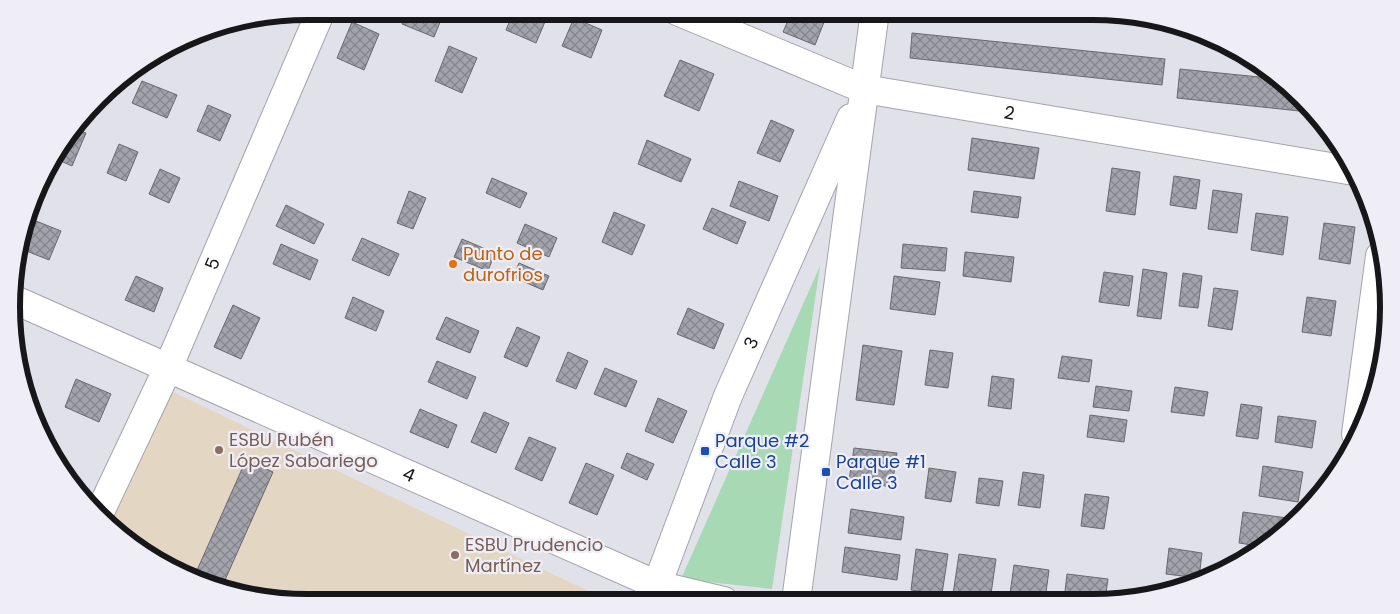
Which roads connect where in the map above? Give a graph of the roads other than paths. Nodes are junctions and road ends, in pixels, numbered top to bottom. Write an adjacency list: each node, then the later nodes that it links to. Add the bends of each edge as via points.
1 (317, 20): 8 (street, 5)
2 (699, 20): 4 (street, 2)
3 (874, 20): 4 (street, 3)
4 (864, 89): 5 (street, 2); 11 (street, 3, via 728,396); 12 (street, 3)
5 (1345, 169)
6 (1378, 271): 9 (street)
7 (20, 302): 8 (street, 4)
8 (168, 368): 10 (street, 5); 11 (street, 4)
9 (1358, 416)
10 (102, 508)
11 (653, 593)
12 (797, 594)

